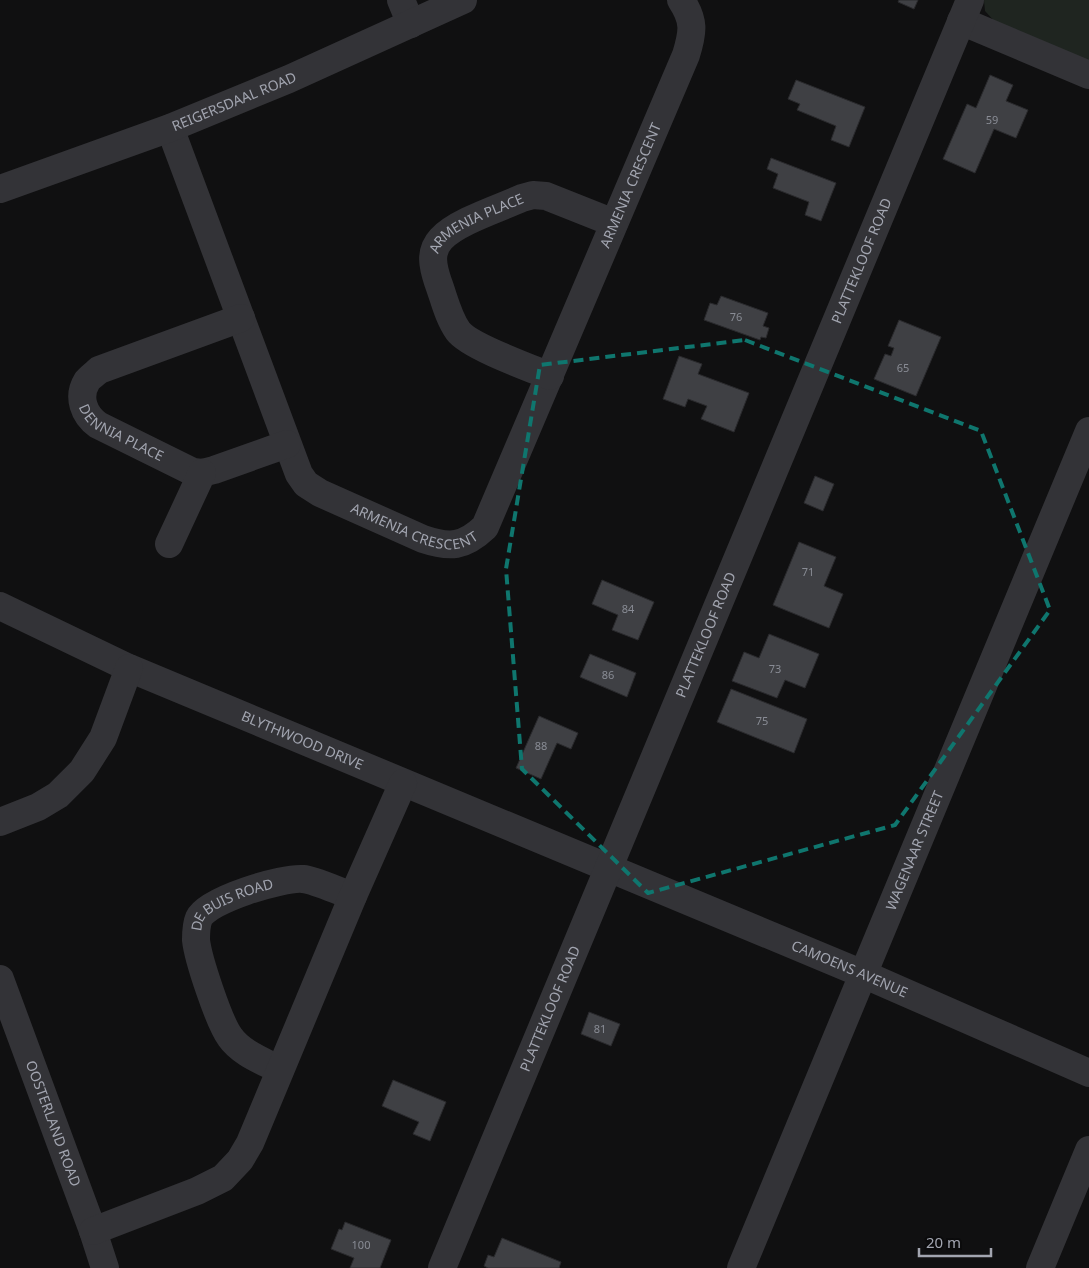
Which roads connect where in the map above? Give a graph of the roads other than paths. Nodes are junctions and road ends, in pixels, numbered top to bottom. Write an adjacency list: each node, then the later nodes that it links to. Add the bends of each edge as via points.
1 (463, 0): 4 (street, REIGERSDAAL ROAD)
2 (681, 0): 8 (street, ARMENIA CRESCENT, via 692,21 692,37)
3 (965, 11): 5 (street); 19 (street, PLATTEKLOOF ROAD)
4 (406, 12): 6 (street, REIGERSDAAL ROAD, via 289,79)
5 (1089, 75)
6 (170, 128): 7 (street, REIGERSDAAL ROAD); 9 (street, ARMENIA CRESCENT)
7 (0, 189)
8 (614, 223): 10 (street, ARMENIA CRESCENT); 10 (street, ARMENIA PLACE, via 546,196 533,195 454,228 434,249 435,273 452,322 460,333 479,345)
9 (241, 318): 12 (street, ARMENIA CRESCENT); 13 (street, DENNIA PLACE, via 100,370 87,381 83,395 89,419 98,425 183,468)
10 (550, 376): 12 (street, ARMENIA CRESCENT, via 485,527 463,543 438,544 423,539 320,494 299,474)
11 (1089, 432): 21 (street, WAGENAAR STREET)
12 (287, 444): 13 (street)
13 (202, 473): 14 (street)
14 (169, 544)
15 (0, 606): 16 (street, BLYTHWOOD DRIVE)
16 (129, 668): 17 (street, BLYTHWOOD DRIVE); 18 (street, via 102,738 82,771 58,795)
17 (402, 782): 19 (street, BLYTHWOOD DRIVE); 20 (street)
18 (0, 822)
19 (608, 868): 21 (street, CAMOENS AVENUE); 28 (street, PLATTEKLOOF ROAD)
20 (353, 896): 23 (street); 23 (street, DE BUIS ROAD, via 304,879 280,880 207,908 199,917 196,940 199,956 230,1037 241,1048)
21 (862, 974): 24 (street, CAMOENS AVENUE); 29 (street, WAGENAAR STREET)
22 (0, 979): 26 (street, OOSTERLAND ROAD)
23 (280, 1070): 26 (street, via 250,1143 223,1178 198,1191)
24 (1089, 1072)
25 (1089, 1150): 30 (street)
26 (93, 1231): 27 (street, OOSTERLAND ROAD)
27 (105, 1268)
28 (442, 1268)
29 (741, 1268)
30 (1040, 1268)

